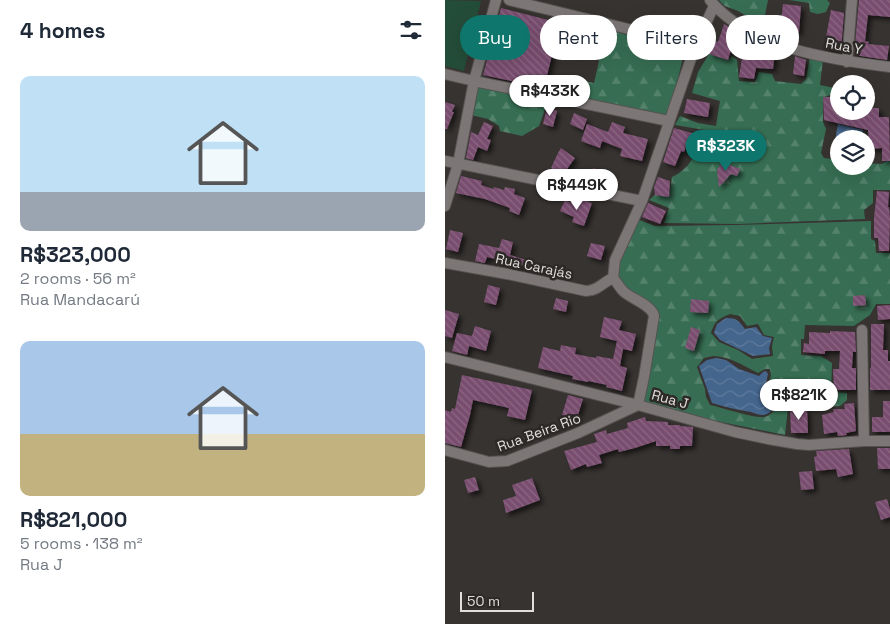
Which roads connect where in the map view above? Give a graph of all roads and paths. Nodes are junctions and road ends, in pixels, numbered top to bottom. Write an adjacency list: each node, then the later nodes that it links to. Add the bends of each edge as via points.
1 (496, 0): 11 (street)
2 (513, 0): 6 (street)
3 (852, 0): 8 (street)
4 (712, 3): 5 (street); 8 (street, Rua Y, via 751,33 784,46)
5 (707, 15)
6 (627, 28)
7 (690, 60): 12 (street)
8 (847, 62): 9 (street, Rua Y)
9 (890, 67)
10 (445, 74): 11 (street)
11 (474, 81): 12 (street); 14 (street)
12 (669, 121): 15 (street)
13 (445, 161): 14 (street)
14 (458, 164): 15 (street); 16 (street)
15 (643, 201): 18 (street, via 615,260)
16 (445, 206)
17 (445, 263): 18 (street, Rua Carajás, via 586,291 593,291)
18 (613, 278): 21 (street, via 622,290 653,312)
19 (862, 330): 22 (street)
20 (445, 357): 21 (street, Rua J)
21 (638, 405): 22 (street, Rua J, via 735,432 797,444); 24 (street, Rua Beira Rio, via 507,461 489,462)
22 (864, 441): 23 (street, Rua J)
23 (890, 441)
24 (445, 450)

